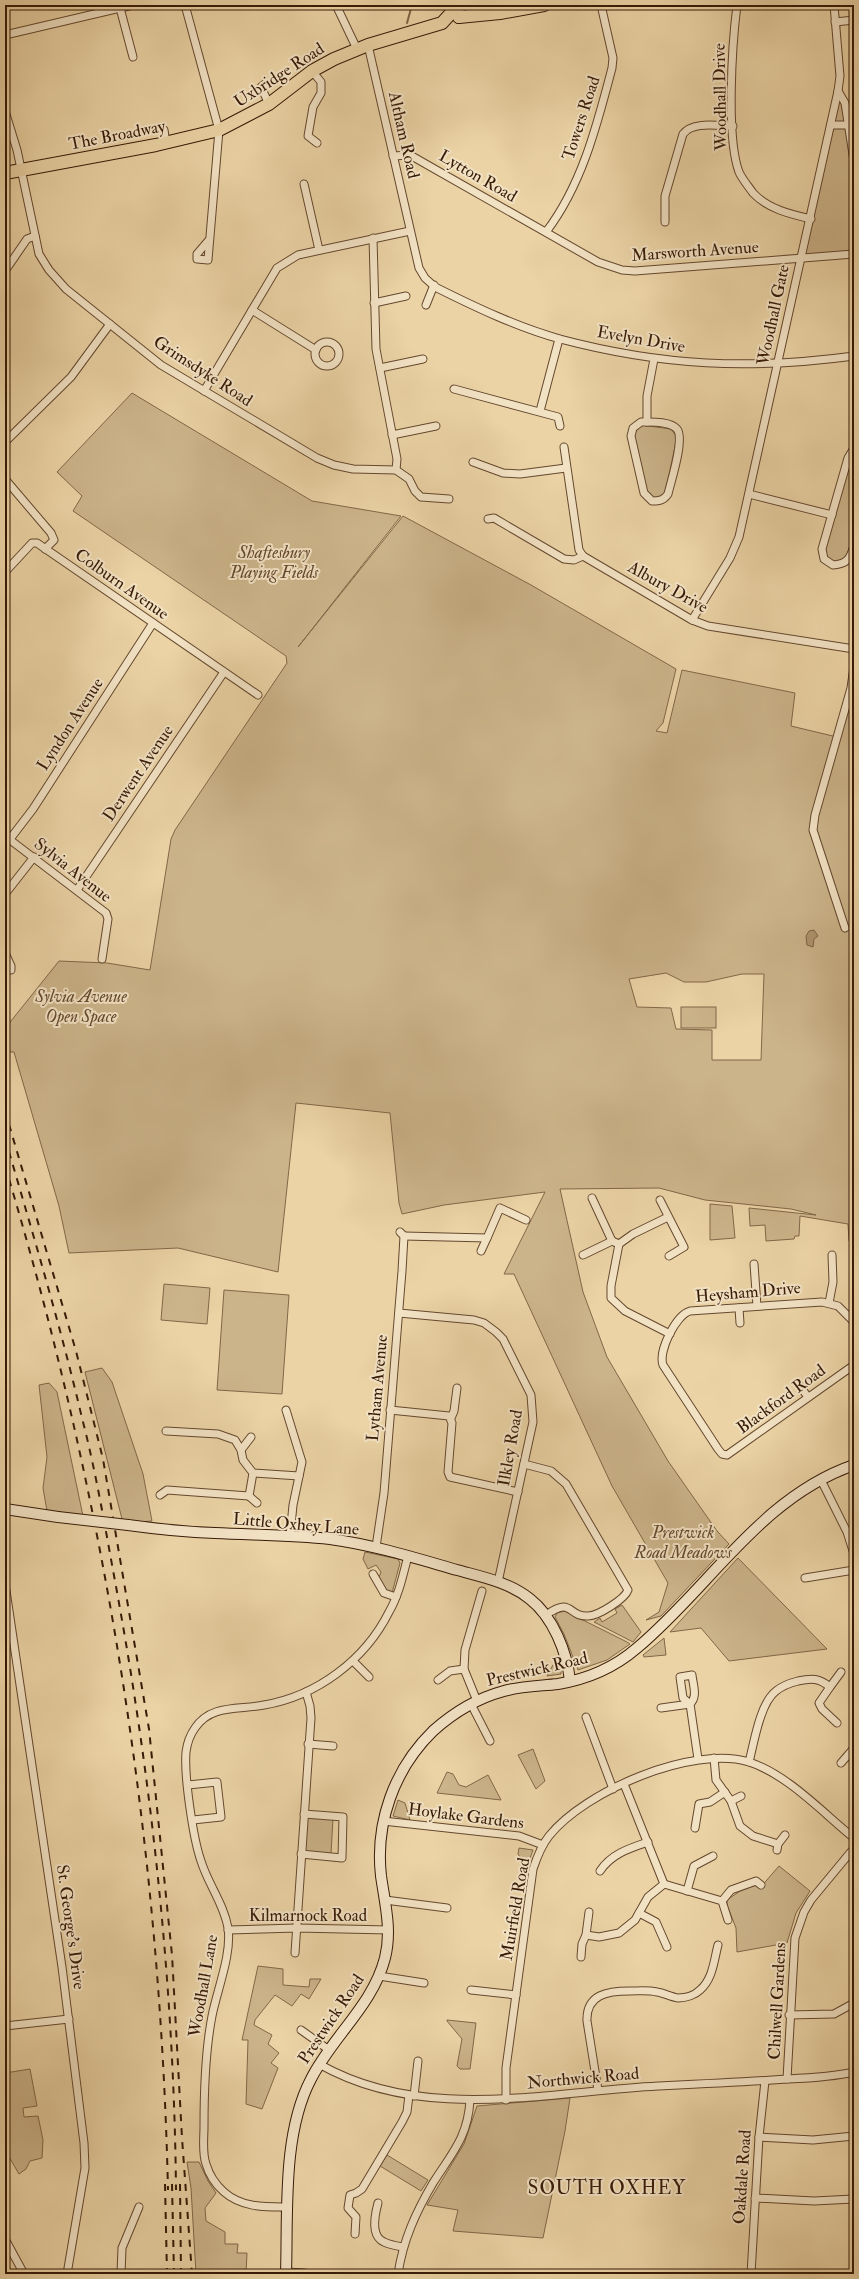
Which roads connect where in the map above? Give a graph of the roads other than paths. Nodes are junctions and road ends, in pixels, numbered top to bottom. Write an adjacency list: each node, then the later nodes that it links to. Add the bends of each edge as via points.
1 (133, 5): 8 (street)
2 (185, 5): 24 (street)
3 (336, 5): 13 (street, Altham Road)
4 (544, 5): 9 (main road, Uxbridge Road, via 500,13)
5 (601, 5): 36 (street, Towers Road, via 613,58 612,68 582,166 560,214)
6 (737, 5): 22 (street, Woodhall Drive, via 732,87)
7 (834, 5): 11 (street, Woodhall Gate)
8 (120, 8): 12 (street); 14 (street)
9 (453, 12): 13 (main road, Uxbridge Road, via 442,24)
10 (854, 20): 11 (street)
11 (835, 22): 17 (street, Woodhall Gate, via 840,76)
12 (5, 35)
13 (363, 47): 15 (main road, Uxbridge Road); 28 (street, Altham Road)
14 (132, 57)
15 (312, 71): 18 (main road, Uxbridge Road); 26 (street, via 321,82 321,92 313,107 308,136)
16 (266, 83): 18 (street, via 261,87)
17 (838, 91): 20 (street, Woodhall Gate); 21 (street, via 845,103)
18 (269, 104): 24 (main road, Uxbridge Road)
19 (5, 111): 30 (street, Grimsdyke Road)
20 (831, 125): 21 (street); 33 (street, Woodhall Gate)
21 (849, 125): 27 (street)
22 (733, 126): 33 (street, Woodhall Drive, via 734,151 740,174 754,193 766,204 780,211); 34 (street, via 694,126 687,128 682,134 665,196)
23 (164, 130): 25 (street)
24 (219, 130): 25 (main road, The Broadway); 39 (street)
25 (166, 143): 30 (main road, The Broadway)
26 (317, 143)
27 (853, 145): 29 (street)
28 (393, 156): 35 (street, Altham Road); 36 (street, Lytton Road, via 410,155)
29 (854, 161)
30 (20, 170): 31 (main road); 37 (street, Grimsdyke Road)
31 (5, 173)
32 (304, 184): 40 (street)
33 (811, 219): 42 (street, Woodhall Gate)
34 (665, 222)
35 (410, 231): 38 (street); 44 (street, Evelyn Drive, via 419,268)
36 (546, 232): 42 (street, Marsworth Avenue, via 598,262 622,270)
37 (35, 236): 43 (street, via 27,239); 49 (street, Grimsdyke Road, via 39,254 49,270 66,289)
38 (373, 238): 40 (street); 46 (street)
39 (209, 240)
40 (319, 250): 48 (street, via 298,255 277,268)
41 (854, 254): 42 (street, Marsworth Avenue)
42 (801, 258): 55 (street, Woodhall Gate)
43 (5, 271)
44 (434, 286): 47 (street); 50 (street, Evelyn Drive, via 512,322)
45 (406, 296): 46 (street)
46 (374, 303): 56 (street, via 376,348)
47 (426, 305)
48 (252, 310): 51 (street); 58 (street)
49 (110, 324): 58 (street, Grimsdyke Road, via 162,365); 64 (street, via 71,377)
50 (559, 339): 53 (street, Evelyn Drive); 59 (street)
51 (316, 350)
52 (854, 356): 55 (street, Evelyn Drive)
53 (654, 359): 55 (street, Evelyn Drive, via 698,363); 60 (street, via 647,396)
54 (423, 360): 56 (street)
55 (778, 364): 71 (street, Woodhall Gate)
56 (380, 368): 63 (street)
57 (454, 389): 59 (street)
58 (204, 391): 69 (street, Grimsdyke Road, via 317,458 334,465 353,469)
59 (540, 411): 62 (street, via 558,417)
60 (647, 422): 60 (street, via 671,425 678,430 680,439 668,494 665,499 659,501 652,501 644,493 631,436 633,428 641,422)
61 (436, 426): 63 (street)
62 (560, 426)
63 (392, 435): 69 (street, via 397,459)
64 (5, 442)
65 (564, 447): 68 (street)
66 (854, 448): 73 (street, via 848,458)
67 (472, 462): 68 (street, via 504,473 520,474)
68 (566, 468): 77 (street)
69 (396, 470): 72 (street, via 409,479 421,497)
70 (5, 479): 76 (street, via 51,533 54,540)
71 (749, 494): 73 (street); 79 (street, Woodhall Gate, via 739,537 730,558)
72 (449, 499)
73 (832, 515): 75 (street, via 822,549 824,559 833,565 843,564 850,558)
74 (488, 519): 77 (street, via 494,518 564,559 574,560)
75 (854, 546)
76 (45, 549): 78 (street, via 37,543 32,543); 80 (street, Colburn Avenue)
77 (582, 556): 79 (street, Albury Drive)
78 (5, 572)
79 (692, 620): 81 (street, Albury Drive, via 708,626)
80 (153, 623): 83 (street, Colburn Avenue); 85 (street, Lyndon Avenue, via 33,809)
81 (854, 649)
82 (854, 667): 89 (street, via 852,688 814,814 813,830)
83 (224, 672): 84 (street, Colburn Avenue); 87 (street, Derwent Avenue)
84 (258, 695)
85 (7, 837): 86 (street, Sylvia Avenue)
86 (34, 858): 87 (street, Sylvia Avenue); 88 (street)
87 (77, 890): 91 (street, Sylvia Avenue, via 106,913 108,919)
88 (5, 894)
89 (845, 928)
90 (5, 953): 92 (street, via 11,966)
91 (102, 959)
92 (10, 970)
93 (592, 1198): 98 (street)
94 (660, 1200): 95 (street)
95 (668, 1217): 98 (street); 102 (street, via 684,1247)
96 (526, 1220): 97 (street, via 500,1208)
97 (487, 1238): 99 (street); 107 (street, Lytham Avenue, via 402,1234)
98 (616, 1243): 100 (street); 110 (street, via 610,1292 615,1304)
99 (481, 1251)
100 (583, 1255)
101 (832, 1255): 104 (street, via 833,1282)
102 (669, 1256)
103 (754, 1264): 105 (street)
104 (829, 1303): 105 (street, Heysham Drive); 109 (street, via 843,1310)
105 (757, 1306): 106 (street, Heysham Drive)
106 (740, 1308): 108 (street); 110 (street, Heysham Drive, via 687,1312 680,1317)
107 (399, 1313): 116 (street, Lytham Avenue); 122 (street, Ilkley Road, via 474,1320 484,1323 500,1335 533,1400 533,1422)
108 (740, 1322)
109 (854, 1322)
110 (670, 1334): 121 (street, Heysham Drive, via 663,1350 663,1365)
111 (854, 1365): 114 (street, Blackford Road)
112 (799, 1385): 114 (street)
113 (457, 1388): 117 (street)
114 (808, 1397): 121 (street, Blackford Road, via 729,1454)
115 (286, 1410): 125 (street, via 302,1462)
116 (390, 1410): 117 (street, via 446,1415); 133 (street, Lytham Avenue, via 381,1520)
117 (451, 1418): 127 (street, via 448,1472 450,1477)
118 (166, 1431): 120 (street, via 218,1434 235,1440)
119 (251, 1437): 120 (street)
120 (241, 1450): 124 (street, via 243,1460)
121 (724, 1455)
122 (524, 1464): 127 (street, Ilkley Road); 143 (street, via 551,1471 566,1484 628,1590 624,1598 595,1615 583,1616 560,1606)
123 (854, 1465): 126 (main road, Prestwick Road)
124 (253, 1473): 125 (street); 129 (street)
125 (299, 1476): 132 (street)
126 (821, 1480): 134 (street, via 847,1532); 149 (main road, Prestwick Road, via 799,1492 762,1522 637,1648 604,1670)
127 (518, 1492): 139 (street, Ilkley Road)
128 (160, 1495): 129 (street, via 167,1490)
129 (249, 1496): 130 (street)
130 (256, 1503)
131 (5, 1509): 132 (main road, Little Oxhey Lane, bridge, via 128,1525 215,1533)
132 (290, 1536): 133 (main road, Little Oxhey Lane)
133 (376, 1547): 135 (main road, Little Oxhey Lane)
134 (854, 1554)
135 (408, 1556): 139 (main road, Little Oxhey Lane); 142 (street, Woodhall Lane)
136 (854, 1570): 138 (street)
137 (373, 1574): 142 (street, via 384,1593)
138 (805, 1578)
139 (498, 1582): 143 (main road, Little Oxhey Lane, via 529,1598)
140 (5, 1584): 205 (street, St. George's Drive)
141 (482, 1591): 145 (street, via 465,1650)
142 (396, 1598): 144 (street, Woodhall Lane, via 377,1633)
143 (546, 1615): 149 (main road, Little Oxhey Lane, via 560,1642)
144 (353, 1661): 147 (street); 151 (street, Woodhall Lane, via 328,1681)
145 (464, 1669): 148 (street, via 450,1670); 152 (street)
146 (841, 1672): 150 (street)
147 (369, 1677)
148 (438, 1680)
149 (570, 1681): 152 (main road, Prestwick Road, via 506,1690)
150 (830, 1687): 155 (street, via 820,1703 822,1709); 162 (street, via 817,1679 798,1681 781,1687 767,1700)
151 (306, 1692): 157 (street, via 311,1712); 165 (street, Woodhall Lane, via 273,1704 222,1709 202,1720 188,1742)
152 (474, 1702): 156 (street); 172 (main road, Prestwick Road, via 433,1732 412,1755 395,1786)
153 (661, 1708): 161 (street, via 690,1704)
154 (586, 1717): 166 (street)
155 (837, 1723)
156 (490, 1741)
157 (308, 1744): 158 (street); 170 (street)
158 (333, 1746)
159 (854, 1748): 163 (street)
160 (714, 1758): 161 (street, Muirfield Road); 162 (street, Muirfield Road); 167 (street, via 716,1780)
161 (698, 1759): 164 (street, Muirfield Road, via 655,1771)
162 (749, 1762): 175 (street, Muirfield Road, via 782,1779)
163 (841, 1762)
164 (624, 1784): 166 (street, Muirfield Road); 176 (street)
165 (188, 1785): 171 (street, Woodhall Lane); 171 (street, via 217,1782 221,1817)
166 (613, 1789): 177 (street, Muirfield Road, via 556,1828)
167 (725, 1792): 169 (street); 173 (street, via 710,1802 699,1804)
168 (741, 1796): 169 (street)
169 (731, 1801): 174 (street, via 743,1830 777,1847)
170 (304, 1814): 179 (street); 179 (street, via 344,1817 342,1858)
171 (193, 1820): 192 (street, Woodhall Lane, via 200,1860 224,1912)
172 (383, 1821): 177 (street, Hoylake Gardens, via 519,1836); 185 (main road, Prestwick Road, via 380,1856)
173 (694, 1828)
174 (785, 1835)
175 (854, 1838)
176 (648, 1842): 181 (street, via 622,1851 603,1865); 182 (street)
177 (543, 1844): 202 (street, Muirfield Road, via 533,1869)
178 (854, 1848): 204 (street, Chilwell Gardens, via 811,1900 802,1917 792,1953)
179 (301, 1854): 191 (street)
180 (713, 1856): 184 (street, via 694,1866)
181 (600, 1871)
182 (664, 1884): 184 (street); 189 (street, via 648,1897)
183 (761, 1885): 186 (street, via 756,1881 731,1890)
184 (687, 1891): 186 (street)
185 (385, 1900): 187 (street); 193 (main road, Prestwick Road)
186 (722, 1901): 190 (street)
187 (447, 1908)
188 (589, 1912): 194 (street)
189 (639, 1913): 194 (street, via 635,1920 619,1933 599,1937); 196 (street, via 656,1922)
190 (728, 1920)
191 (297, 1928): 192 (street, Kilmarnock Road); 193 (street, Kilmarnock Road); 197 (street)
192 (228, 1930): 224 (street, Woodhall Lane, via 226,1957 212,2016 207,2053 204,2102 205,2162 216,2184 224,2193 239,2202)
193 (389, 1930): 199 (main road, Prestwick Road)
194 (586, 1935): 198 (street)
195 (718, 1945): 214 (street, via 709,1978 700,1990 690,1996 678,1998 651,1991 612,1991 600,1994 592,2001 587,2021)
196 (667, 1947)
197 (295, 1953)
198 (581, 1957)
199 (379, 1976): 200 (street); 208 (main road, Prestwick Road, via 366,2000)
200 (424, 1983)
201 (471, 1990): 202 (street)
202 (516, 1995): 217 (street, Muirfield Road, via 506,2068)
203 (854, 2003): 204 (street, via 834,2014)
204 (789, 2015): 212 (street, Chilwell Gardens)
205 (69, 2019): 206 (street); 230 (street, St. George's Drive, via 85,2154)
206 (5, 2026)
207 (301, 2030): 208 (street)
208 (329, 2050): 210 (main road, Prestwick Road)
209 (418, 2060): 215 (street)
210 (319, 2064): 215 (street, Northwick Road, via 360,2084); 224 (main road, Prestwick Road, via 295,2121 291,2144)
211 (854, 2072): 212 (street, Northwick Road)
212 (787, 2079): 213 (street, Northwick Road)
213 (764, 2081): 214 (street, Northwick Road); 219 (street, Oakdale Road)
214 (598, 2090): 217 (street, Northwick Road)
215 (412, 2096): 216 (street, Northwick Road); 225 (street, via 402,2122 362,2189 350,2195 348,2208 356,2217)
216 (470, 2100): 217 (street, Northwick Road); 227 (street, via 469,2119 462,2139 415,2215)
217 (506, 2100)
218 (854, 2136): 219 (street, via 813,2140)
219 (759, 2137): 220 (street, Oakdale Road)
220 (755, 2198): 221 (street); 234 (street, Oakdale Road)
221 (854, 2200)
222 (378, 2203): 227 (street, via 374,2219 379,2238 383,2242)
223 (139, 2207): 231 (street, via 122,2248)
224 (288, 2207): 228 (main road, Prestwick Road)
225 (355, 2234)
226 (5, 2240): 229 (street)
227 (403, 2247): 233 (street)
228 (286, 2273): 232 (street)
229 (24, 2274)
230 (67, 2274)
231 (121, 2274)
232 (305, 2274)
233 (398, 2274)
234 (751, 2274)

